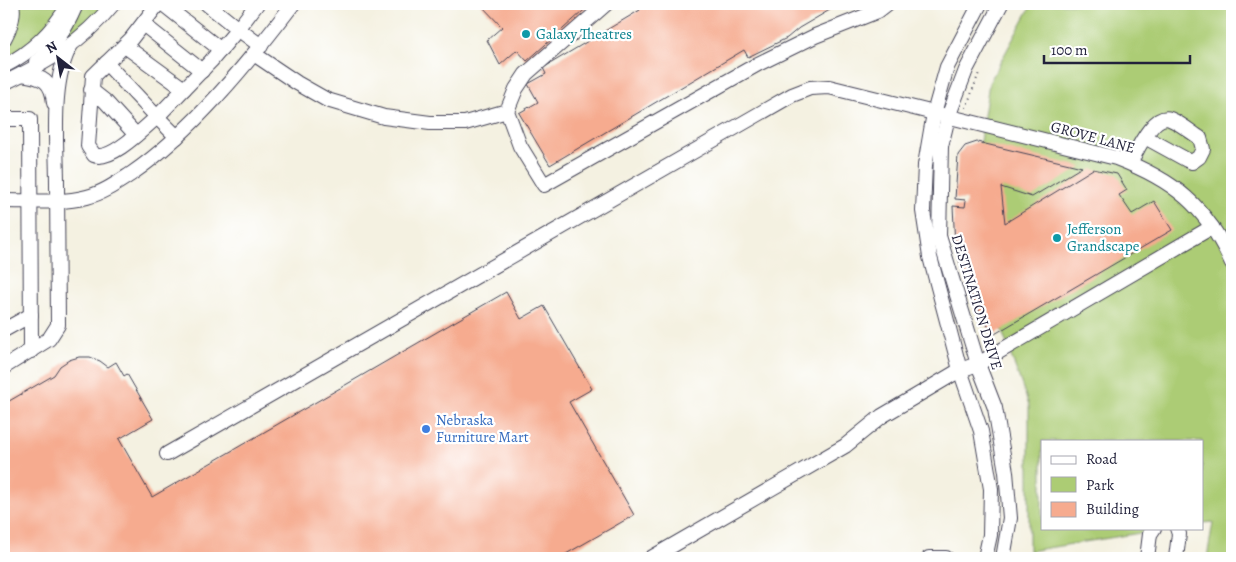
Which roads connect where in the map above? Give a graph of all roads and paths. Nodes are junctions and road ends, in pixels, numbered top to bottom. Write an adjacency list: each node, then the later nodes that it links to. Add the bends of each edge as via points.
1 (12, 4): 16 (street, via 10,27)
2 (69, 4): 22 (street, via 47,36)
3 (77, 4): 25 (street, via 56,42)
4 (113, 4): 17 (street)
5 (158, 4): 14 (street)
6 (163, 4): 19 (street)
7 (207, 4): 15 (street)
8 (257, 4): 15 (street)
9 (293, 4): 20 (street)
10 (606, 4): 29 (street, via 526,74)
11 (887, 4): 29 (street, via 878,11 815,36 758,64 544,185 520,146)
12 (980, 4): 30 (street, DESTINATION DRIVE, via 946,67)
13 (1001, 4): 32 (street, DESTINATION DRIVE, via 966,70)
14 (143, 24): 18 (street); 24 (street)
15 (238, 29): 19 (street); 20 (street)
16 (4, 39)
17 (71, 45): 25 (street); 35 (street, via 60,75)
18 (125, 46): 21 (street); 27 (street)
19 (221, 50): 24 (street)
20 (258, 50): 29 (street, via 297,83 327,100 384,117 430,123 465,123); 37 (street)
21 (106, 62): 28 (street, via 93,76); 31 (street)
22 (4, 66)
23 (981, 67): 34 (path)
24 (202, 71): 27 (street)
25 (22, 74): 26 (street); 35 (street, via 37,76 53,91)
26 (4, 83)
27 (184, 89): 31 (street)
28 (91, 90): 36 (street); 36 (street, via 88,146 94,155 104,156 115,151)
29 (507, 111)
30 (934, 113): 32 (street, GROVE LANE); 50 (street, DESTINATION DRIVE, via 925,165 923,211 930,257); 51 (street, GROVE LANE, via 829,87 810,88 792,95)
31 (157, 117): 36 (street); 37 (street)
32 (948, 117): 34 (street, GROVE LANE); 48 (street, DESTINATION DRIVE, via 941,146 939,236)
33 (4, 119): 41 (street, via 30,119)
34 (962, 120): 39 (street, GROVE LANE)
35 (56, 125): 42 (street)
36 (136, 135)
37 (177, 137): 42 (street, via 150,161 104,191 88,197)
38 (1145, 137): 39 (street)
39 (1130, 163): 43 (street, GROVE LANE, via 1168,183 1191,201)
40 (4, 201): 41 (street)
41 (30, 201): 42 (street); 45 (street)
42 (57, 201): 47 (street, via 58,325 49,339)
43 (1212, 227): 44 (street, GROVE LANE); 48 (street)
44 (1232, 263)
45 (31, 315): 46 (street); 47 (street)
46 (4, 330)
47 (31, 351): 49 (street)
48 (978, 364): 50 (street); 58 (street, DESTINATION DRIVE, via 995,408 1006,472 1010,518)
49 (4, 367)
50 (960, 370): 54 (street, via 882,416 845,446); 57 (street, DESTINATION DRIVE, via 981,431 991,489 990,535)
51 (167, 454)
52 (1153, 530): 59 (street)
53 (1178, 530): 60 (street)
54 (651, 558)
55 (929, 558): 56 (street)
56 (946, 558)
57 (985, 558)
58 (1003, 558)
59 (1147, 558)
60 (1176, 558)

